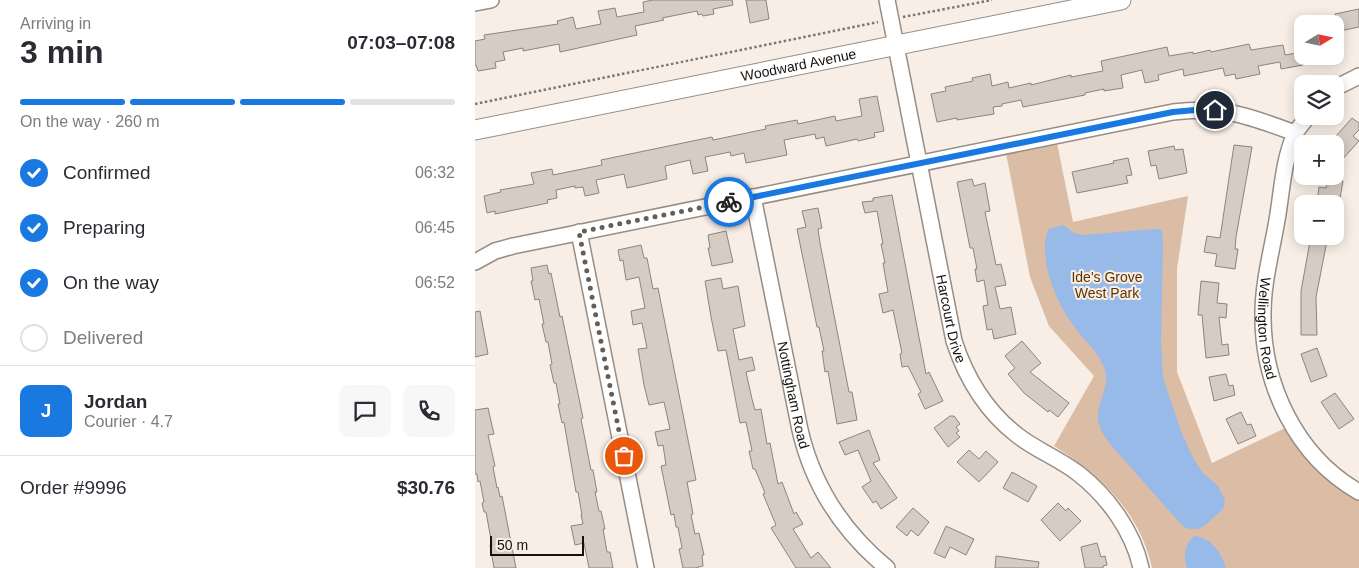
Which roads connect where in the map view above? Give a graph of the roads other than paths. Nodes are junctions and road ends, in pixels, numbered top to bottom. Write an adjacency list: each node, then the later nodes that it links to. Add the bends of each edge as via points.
1 (491, 0): 4 (street)
2 (887, 0): 5 (street, Harcourt Drive)
3 (1121, 0): 5 (main road, Woodward Avenue)
4 (475, 3)
5 (895, 46): 9 (main road, Woodward Avenue); 11 (street, Harcourt Drive)
6 (1359, 76): 7 (street)
7 (1344, 84)
8 (1302, 125): 10 (street)
9 (475, 130)
10 (1295, 134): 11 (street, via 1248,115 1195,110); 15 (street, Wellington Road, via 1287,162 1264,296 1263,338 1267,363 1286,415 1308,448 1335,475)
11 (919, 163): 12 (street); 18 (street, Harcourt Drive, via 954,341 966,373 990,410 1017,435 1079,474 1106,500 1124,525)
12 (753, 197): 13 (street); 17 (street, Nottingham Road, via 809,464 839,519)
13 (579, 232): 14 (street, via 495,251); 16 (street)
14 (475, 262)
15 (1359, 492)
16 (646, 568)
17 (887, 568)
18 (1141, 568)

